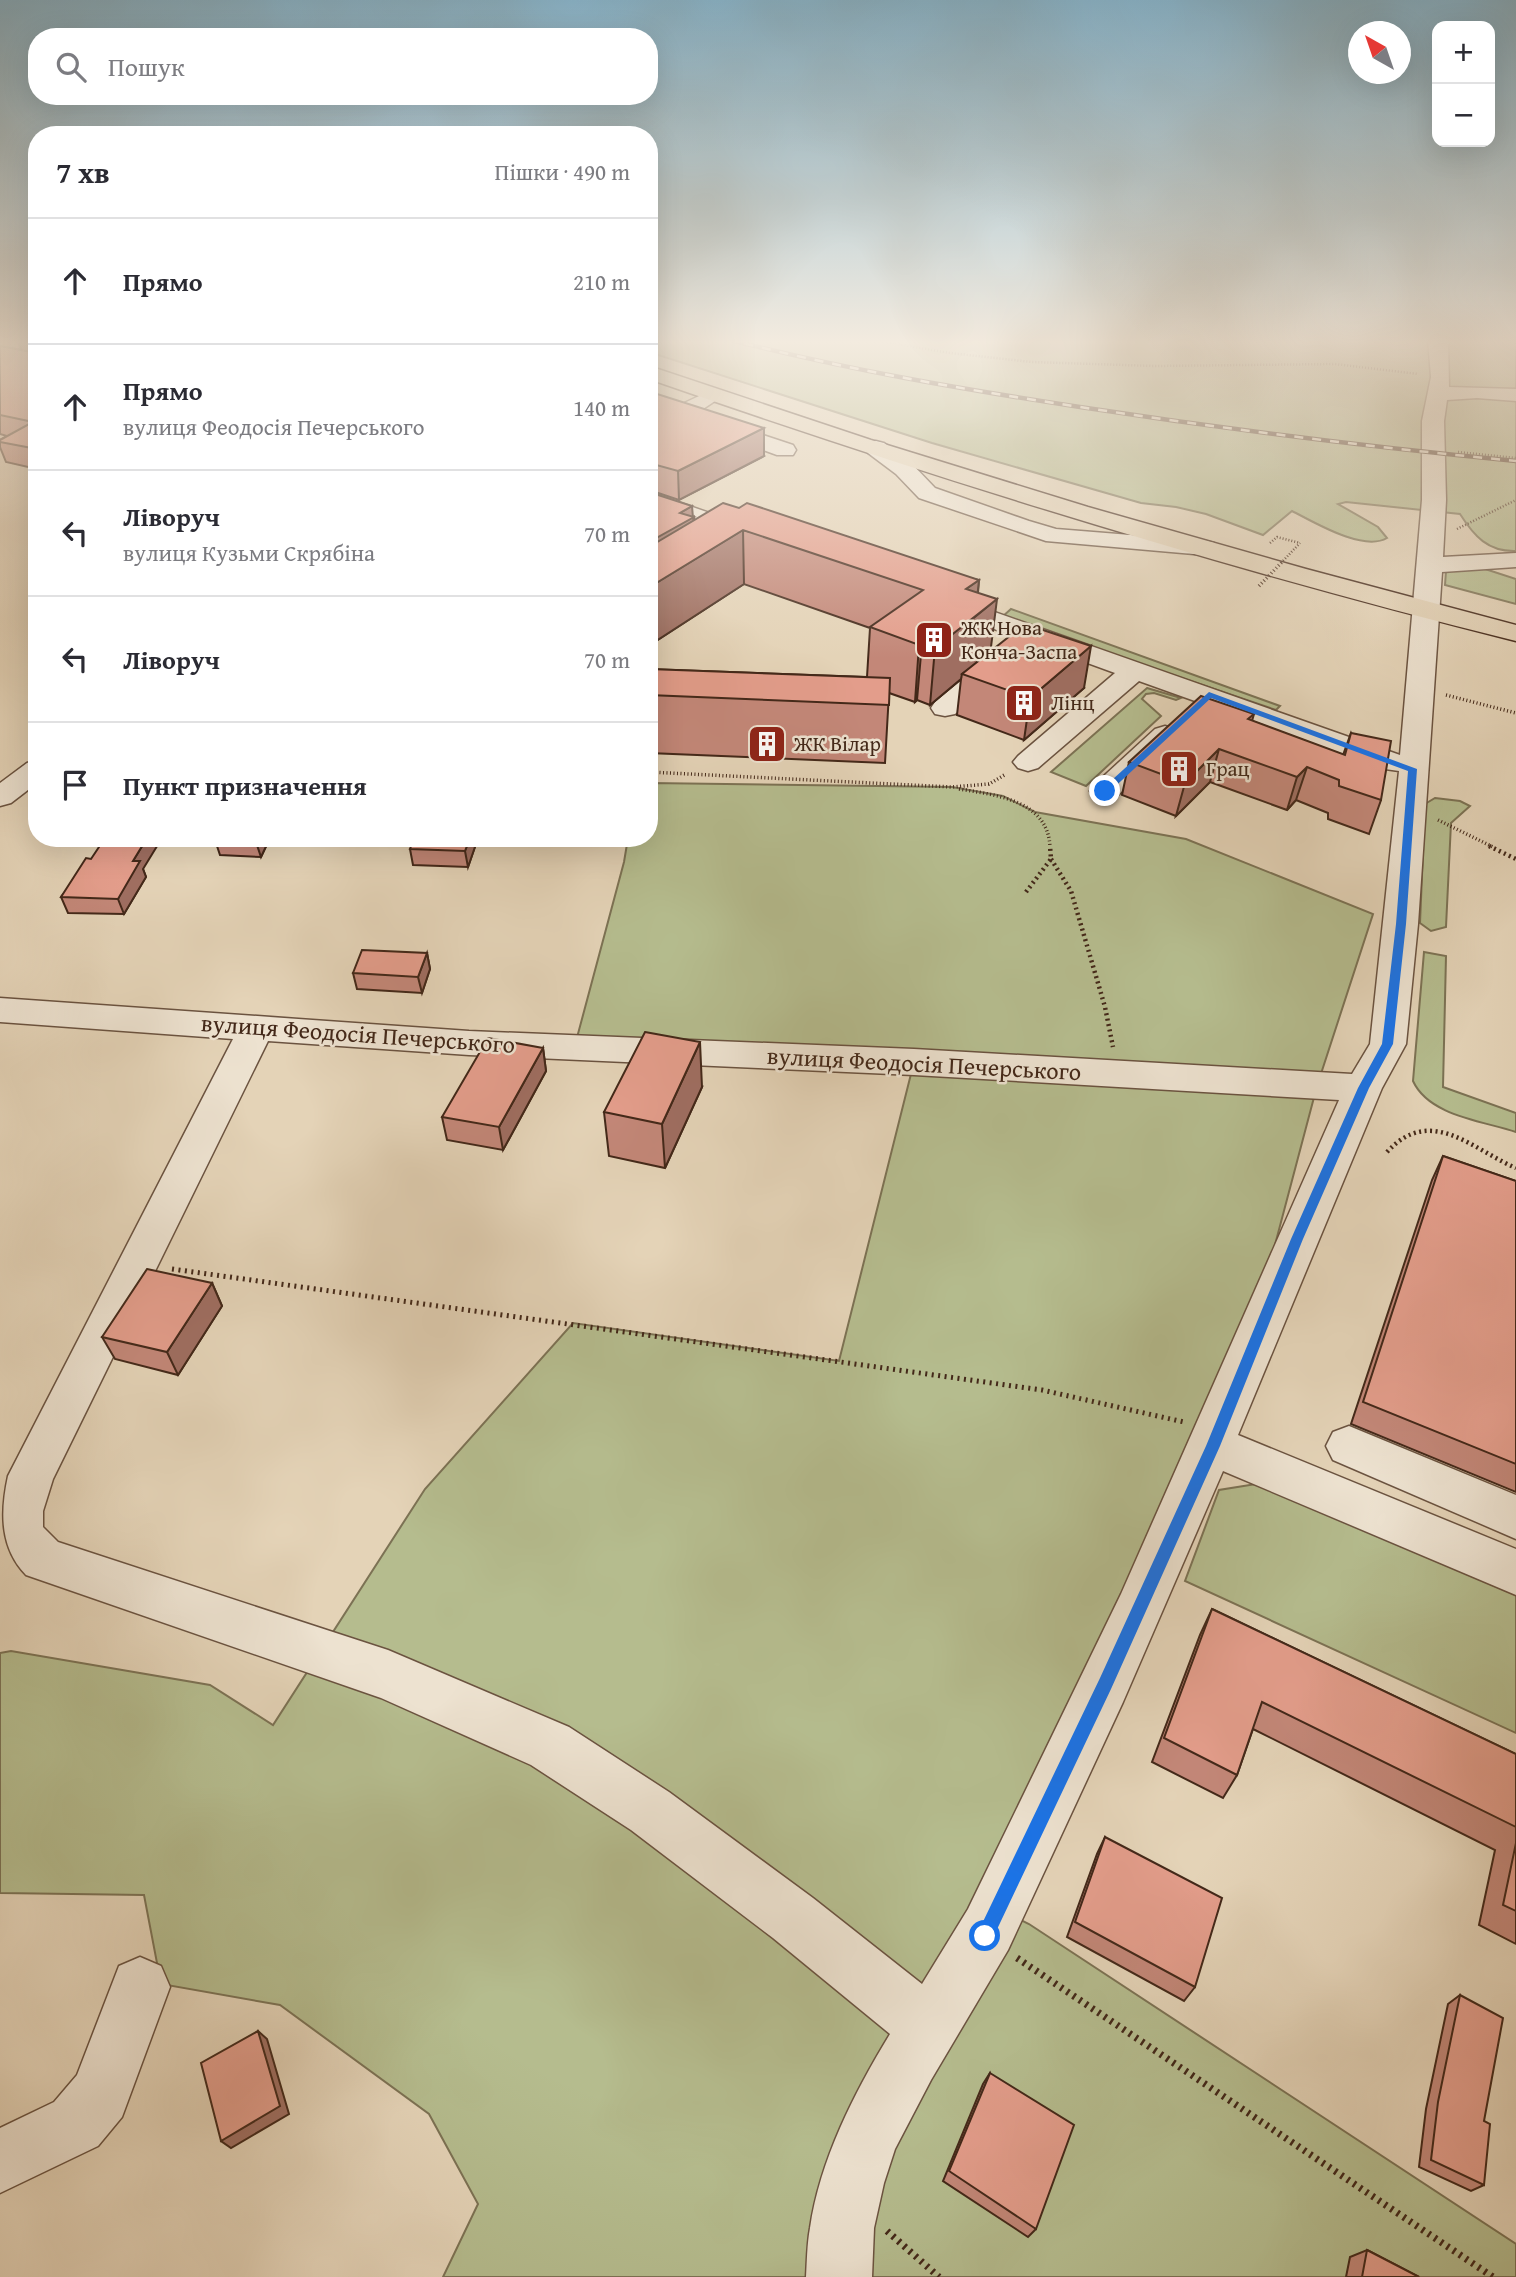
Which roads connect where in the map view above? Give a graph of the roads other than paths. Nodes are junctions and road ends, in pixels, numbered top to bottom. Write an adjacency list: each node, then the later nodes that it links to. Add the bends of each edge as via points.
1 (771, 445): 6 (street)
2 (868, 445): 5 (main road)
3 (910, 445): 12 (main road)
4 (1434, 445): 14 (street)
5 (876, 448): 11 (main road); 11 (street, via 923,489 1021,526 1054,536)
6 (785, 450)
7 (658, 502): 8 (street)
8 (743, 532): 9 (street); 10 (street)
9 (768, 541)
10 (719, 546)
11 (1205, 548): 12 (main road)
12 (1282, 554): 16 (main road)
13 (1511, 564): 14 (street)
14 (1429, 565): 16 (street)
15 (921, 594): 19 (street)
16 (1427, 601): 17 (main road); 18 (main road); 24 (street)
17 (1516, 615)
18 (1516, 633)
19 (1036, 635): 20 (street); 22 (street)
20 (1136, 669): 21 (street); 23 (street)
21 (1209, 695): 24 (street); 26 (street)
22 (945, 708)
23 (1028, 762)
24 (1413, 769): 30 (street, via 1388,1044)
25 (28, 776): 27 (street)
26 (1105, 791)
27 (0, 797)
28 (4, 1018): 29 (street, вулиця Феодосія Печерського)
29 (256, 1028): 30 (street, вулиця Феодосія Печерського); 36 (street, via 31,1476 18,1509 18,1532 26,1547 43,1559 388,1675 550,1746 650,1811)
30 (1363, 1088): 31 (street)
31 (1216, 1438): 34 (street); 36 (street, via 985,1936)
32 (1349, 1446): 33 (street)
33 (1516, 1517)
34 (1516, 1572)
35 (140, 1987): 37 (street, via 100,2095 76,2124)
36 (927, 2026): 38 (street, via 881,2107 846,2196)
37 (0, 2161)
38 (839, 2277)

